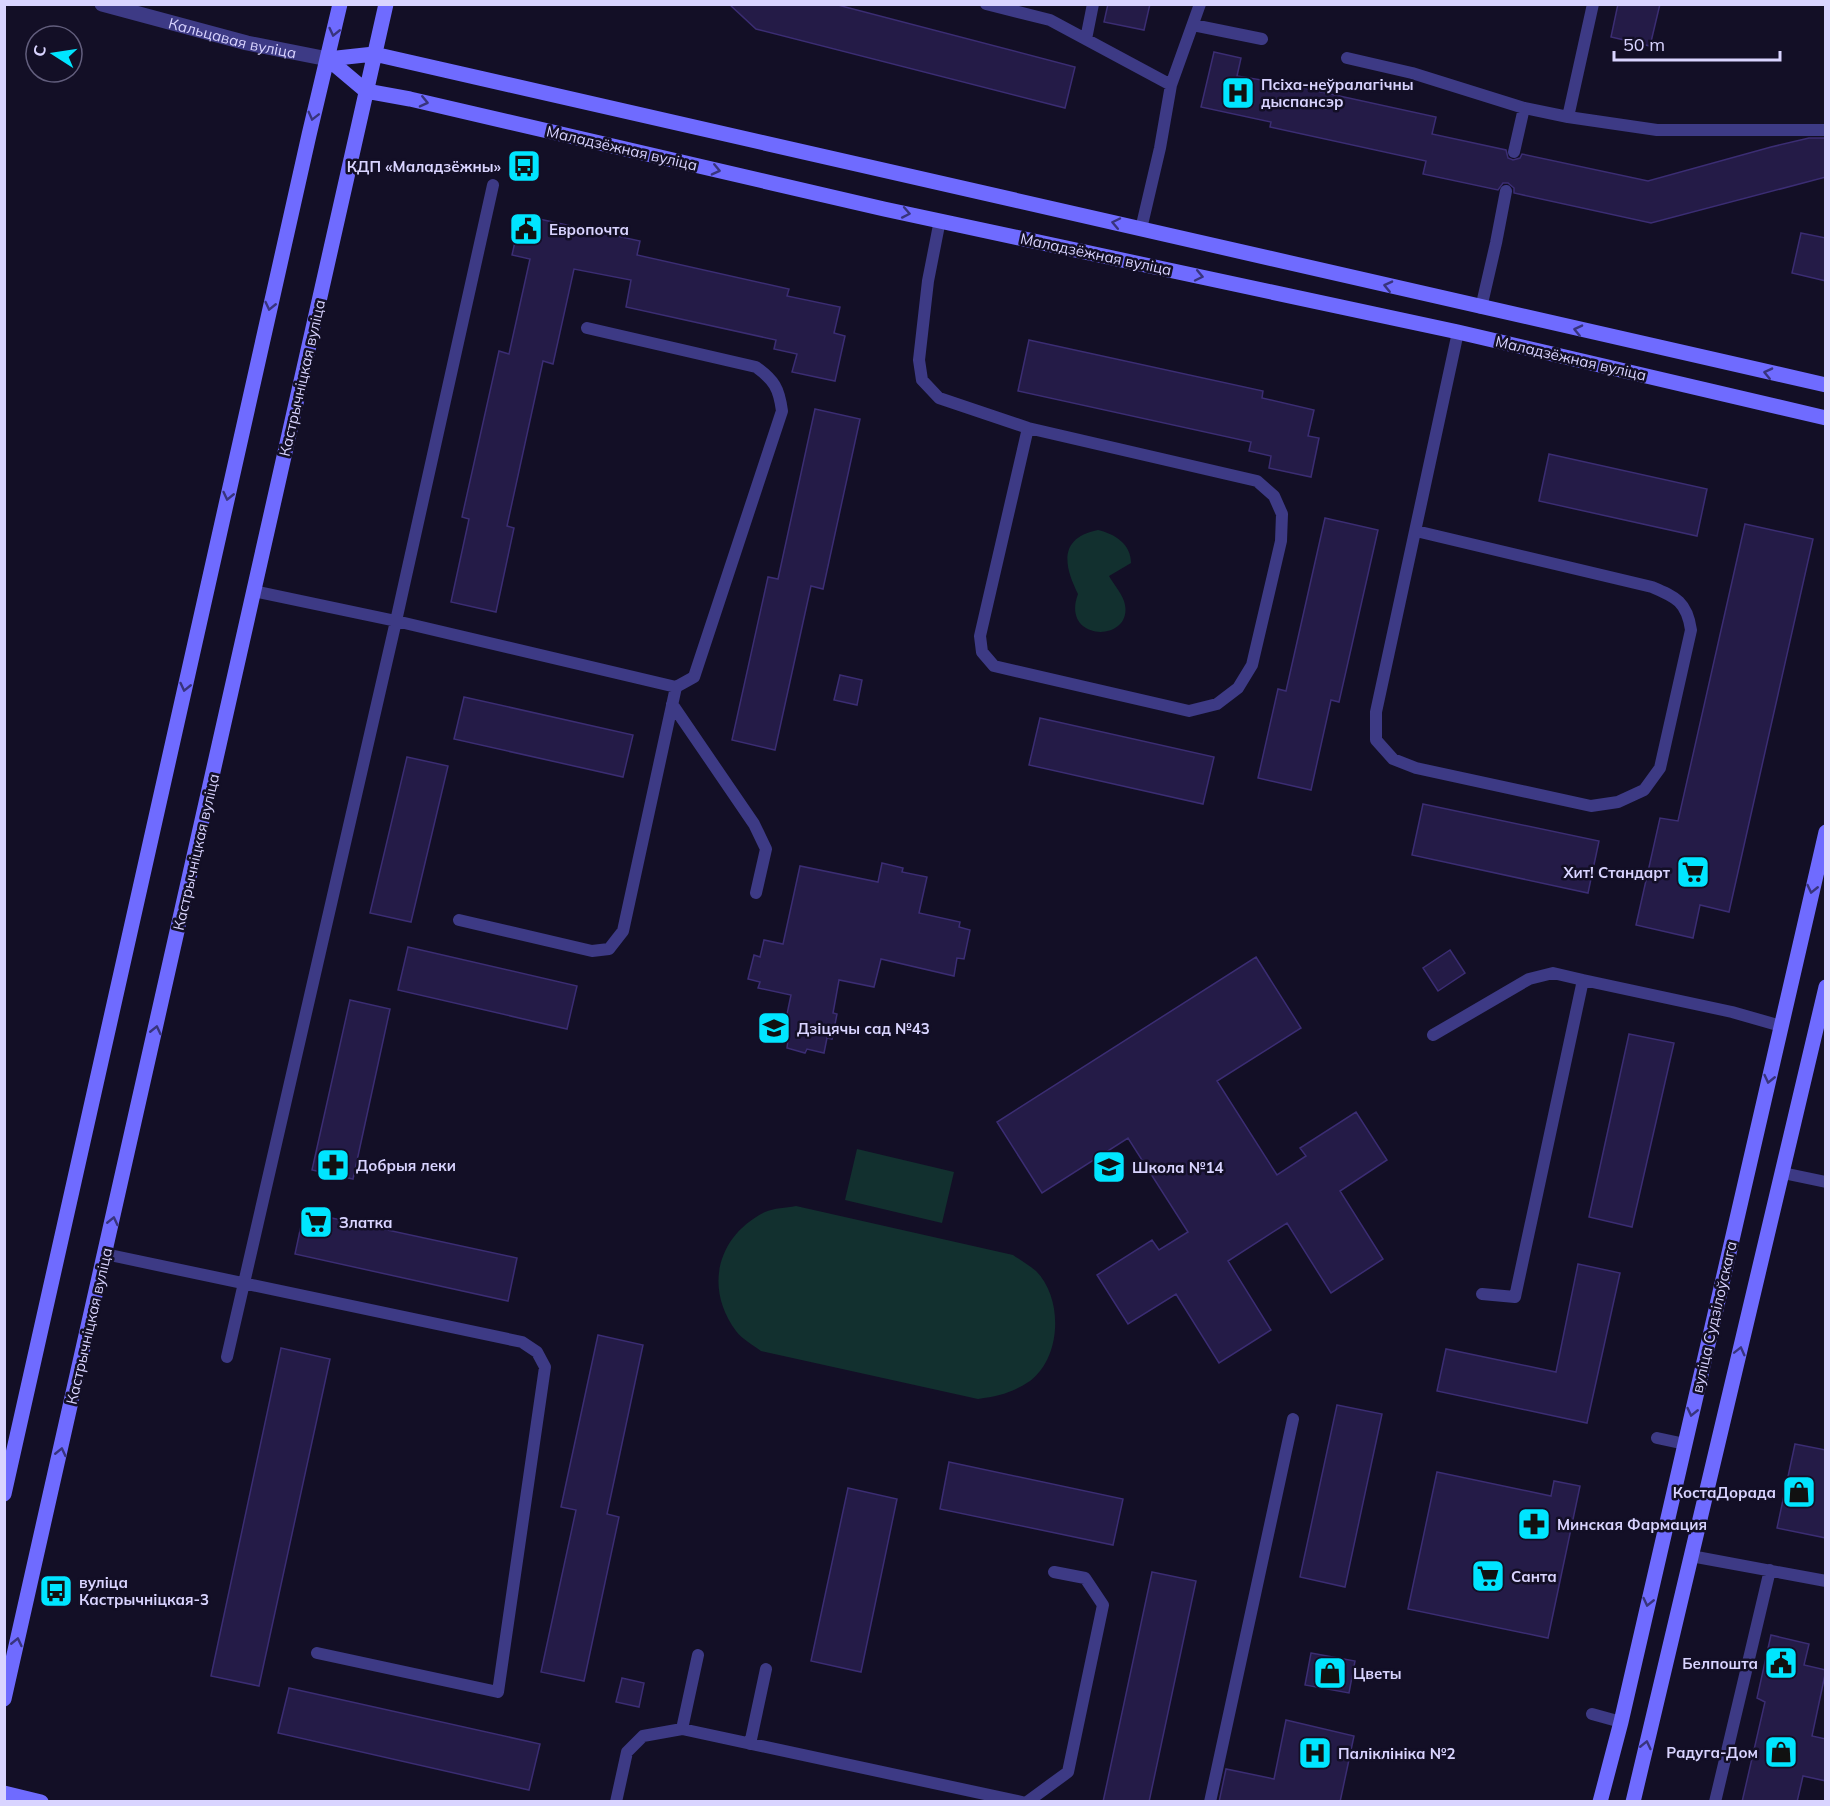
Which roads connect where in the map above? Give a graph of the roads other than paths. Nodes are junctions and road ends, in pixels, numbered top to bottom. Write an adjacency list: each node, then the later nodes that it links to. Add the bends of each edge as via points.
1 (340, 4): 13 (main road, one-way to 13)
2 (386, 4): 11 (main road, Кастрычніцкая вуліца)
3 (986, 4): 9 (lane, via 1050,20)
4 (1093, 4): 9 (lane)
5 (1200, 4): 8 (lane)
6 (1593, 4): 17 (lane)
7 (106, 5): 13 (street, Кальцавая вуліца, via 247,43)
8 (1193, 25): 10 (lane); 14 (lane)
9 (1086, 39): 14 (lane)
10 (1262, 39)
11 (374, 54): 13 (main road, Маладзёжная вуліца); 15 (main road, Кастрычніцкая вуліца); 23 (main road, Маладзёжная вуліца, one-way to 11)
12 (1347, 58): 16 (lane, via 1413,73)
13 (328, 59): 15 (main road); 51 (main road, one-way to 51)
14 (1171, 85): 23 (lane)
15 (366, 91): 22 (main road, Маладзёжная вуліца, one-way to 22); 31 (main road, Кастрычніцкая вуліца)
16 (1524, 108): 17 (lane); 19 (lane)
17 (1568, 117): 18 (lane, via 1657,130)
18 (1826, 130)
19 (1514, 152)
20 (493, 185): 32 (lane)
21 (1506, 191): 24 (lane)
22 (939, 220): 26 (main road, Маладзёжная вуліца, one-way to 26); 29 (lane, via 920,349 922,380 939,398)
23 (1141, 229): 24 (main road, Маладзёжная вуліца, one-way to 23)
24 (1481, 308): 27 (main road, Маладзёжная вуліца, one-way to 24)
25 (588, 328): 33 (lane, via 756,367 771,378 780,395 782,411 694,677)
26 (1458, 332): 28 (main road, Маладзёжная вуліца); 30 (lane)
27 (1826, 386)
28 (1826, 418)
29 (1028, 428): 29 (lane, via 980,636 982,652 994,666 1189,711 1216,704 1238,688 1252,665 1281,541 1282,514 1274,496 1257,481)
30 (1416, 531): 30 (lane, via 1652,587 1674,596 1689,614 1691,630 1660,768 1644,790 1618,802 1591,806 1416,768 1392,759 1376,740 1376,712)
31 (254, 591): 32 (lane); 44 (main road, Кастрычніцкая вуліца, one-way to 31)
32 (396, 621): 33 (lane); 45 (lane)
33 (676, 687): 34 (lane)
34 (672, 704): 36 (lane, via 754,824 766,849); 37 (lane, via 623,931 609,949 592,951)
35 (1826, 832): 40 (main road, вуліца Судзілоўскага, one-way to 40)
36 (756, 893)
37 (459, 920)
38 (1583, 980): 40 (lane); 41 (lane, via 1553,973 1529,979); 46 (lane, via 1515,1297)
39 (1826, 987): 42 (main road)
40 (1781, 1026): 50 (main road, вуліца Судзілоўскага, one-way to 50)
41 (1432, 1035)
42 (1783, 1173): 43 (lane); 52 (main road, one-way to 42)
43 (1826, 1182)
44 (105, 1254): 45 (lane); 59 (main road, Кастрычніцкая вуліца, one-way to 44)
45 (244, 1284): 47 (lane); 56 (lane, via 522,1342 537,1352 544,1366 498,1692)
46 (1482, 1294)
47 (227, 1357)
48 (1293, 1419): 69 (lane)
49 (1657, 1438): 50 (lane)
50 (1685, 1444): 61 (main road, вуліца Судзілоўскага, one-way to 61)
51 (4, 1494)
52 (1691, 1556): 53 (lane); 71 (main road, one-way to 52)
53 (1770, 1569): 55 (lane); 72 (lane)
54 (1054, 1572): 68 (lane, via 1085,1578 1103,1605 1068,1772)
55 (1826, 1581)
56 (317, 1653)
57 (698, 1654): 62 (lane)
58 (766, 1669): 63 (lane)
59 (4, 1699)
60 (1592, 1714): 61 (lane)
61 (1621, 1722): 70 (main road, вуліца Судзілоўскага)
62 (682, 1730): 63 (lane); 66 (lane, via 644,1736 627,1752)
63 (750, 1744): 67 (lane)
64 (4, 1793): 65 (main road)
65 (41, 1802)
66 (616, 1802)
67 (1022, 1802)
68 (1027, 1802)
69 (1210, 1802)
70 (1600, 1802)
71 (1633, 1802)
72 (1715, 1802)

